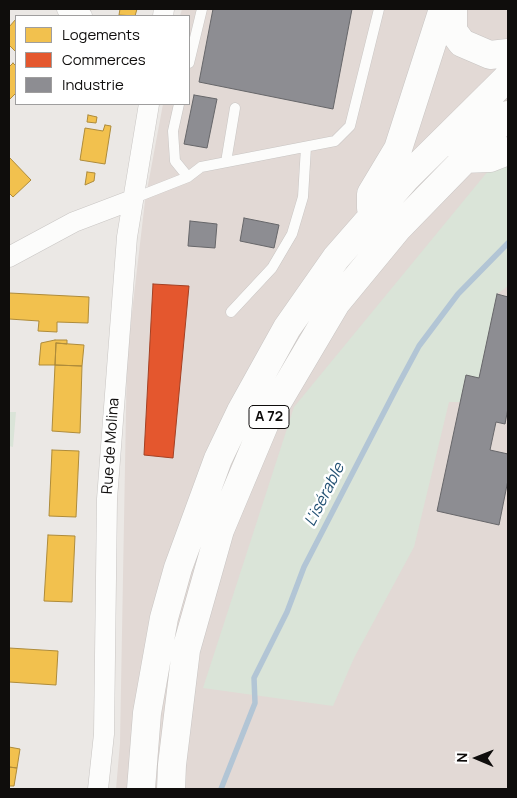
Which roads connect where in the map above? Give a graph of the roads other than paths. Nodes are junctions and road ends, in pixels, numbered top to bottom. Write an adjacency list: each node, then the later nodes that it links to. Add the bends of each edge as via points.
1 (67, 9): 6 (street)
2 (202, 9): 8 (lane)
3 (379, 9): 14 (lane, via 350,126 335,141)
4 (443, 9): 20 (highway, via 398,149 372,194)
5 (453, 9): 7 (highway, via 454,31 462,43 490,55)
6 (80, 15)
7 (508, 53)
8 (190, 59)
9 (508, 77): 20 (highway, A 72, via 445,137)
10 (148, 105): 19 (street, Rue de Molina)
11 (179, 105): 18 (lane, via 173,131 175,161)
12 (235, 108): 17 (lane)
13 (508, 114): 16 (highway, A 72)
14 (306, 146): 17 (lane); 22 (lane, via 303,197 292,234 272,268)
15 (508, 151): 16 (highway, via 490,158)
16 (462, 159): 25 (highway, A 72, via 397,229 336,303 265,423 220,530 186,650)
17 (226, 162): 18 (lane, via 201,168)
18 (188, 177): 19 (lane)
19 (132, 200): 21 (street, via 74,222); 23 (street, Rue de Molina, via 106,499 104,734)
20 (371, 216): 24 (highway, A 72, via 336,258 287,328 218,459 184,550 164,618 146,713)
21 (9, 257)
22 (231, 312)
23 (98, 789)
24 (140, 789)
25 (171, 789)

